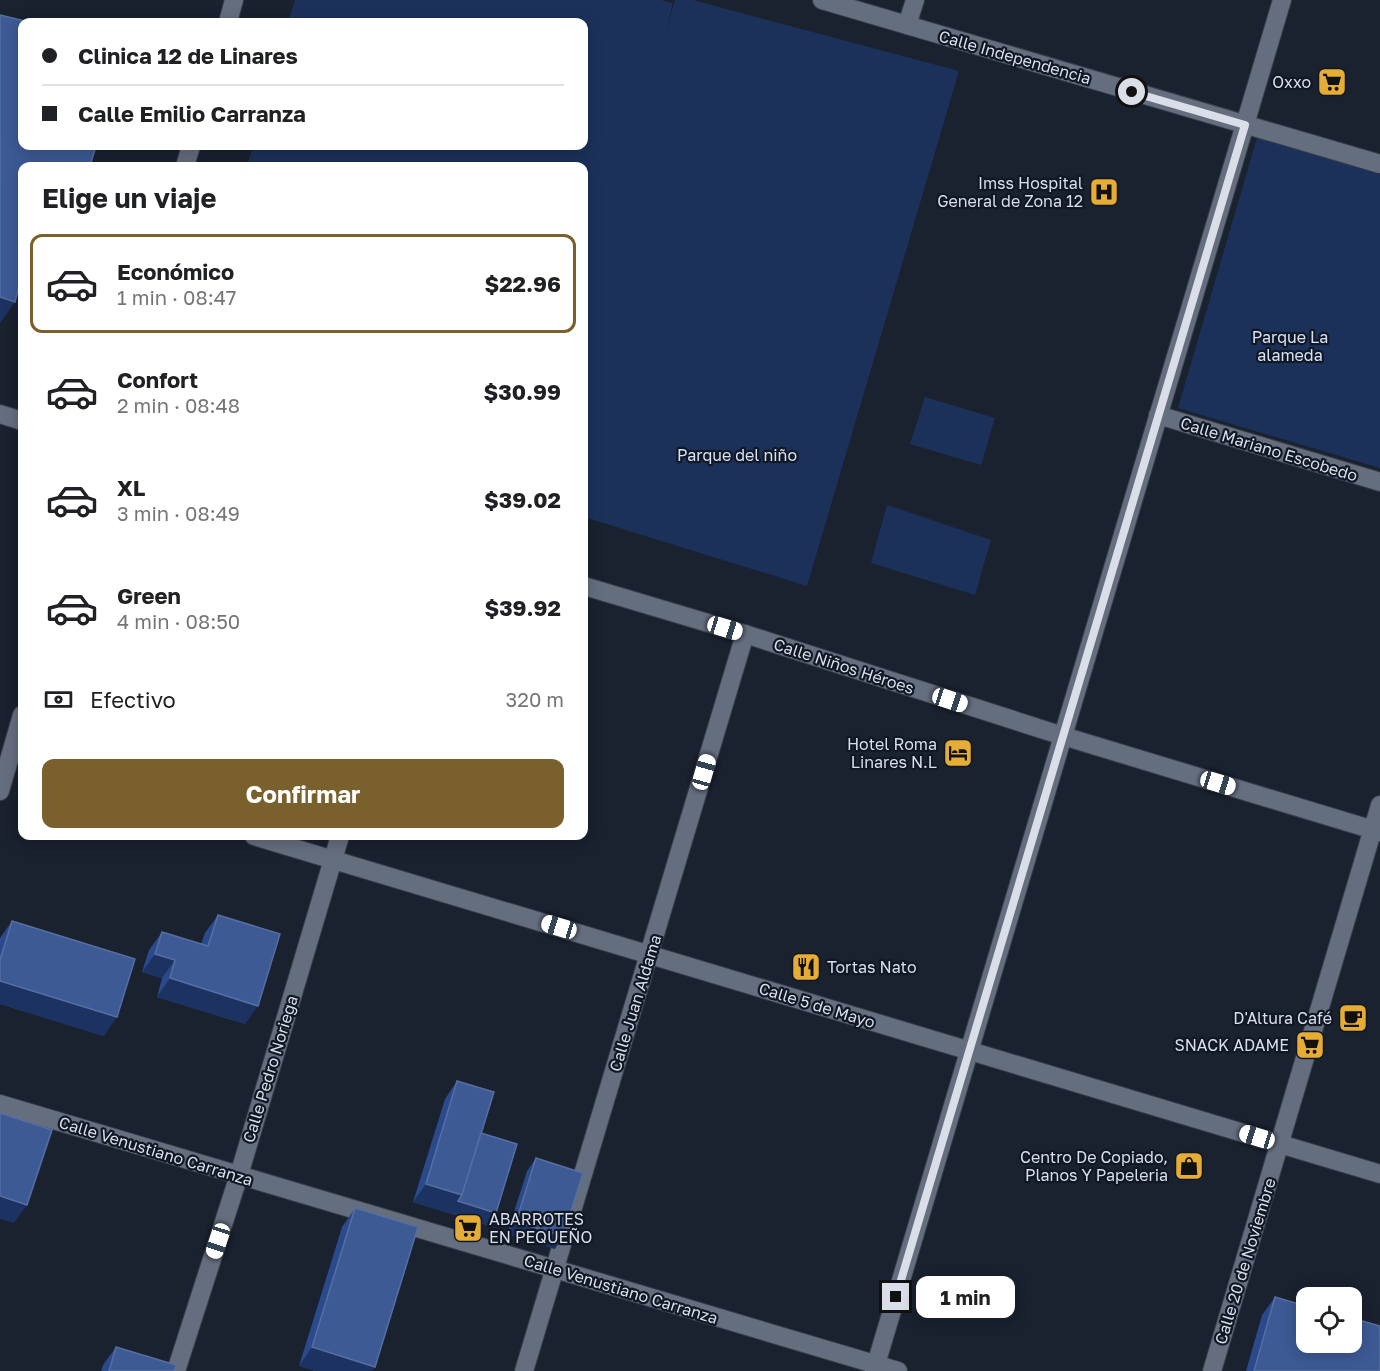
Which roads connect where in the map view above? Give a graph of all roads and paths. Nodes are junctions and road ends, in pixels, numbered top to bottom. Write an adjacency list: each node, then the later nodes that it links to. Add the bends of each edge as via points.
1 (234, 0): 5 (street)
2 (822, 0): 6 (street, Calle Independencia)
3 (915, 0): 6 (street)
4 (1282, 0): 7 (street)
5 (229, 18)
6 (907, 25): 7 (street, Calle Independencia)
7 (1245, 125): 8 (street, Calle Independencia); 10 (street)
8 (1380, 164)
9 (0, 414): 11 (street)
10 (1158, 416): 12 (street, Calle Mariano Escobedo); 16 (street)
11 (18, 420)
12 (1380, 482)
13 (588, 587): 14 (street, Calle Niños Héroes)
14 (745, 634): 16 (street, Calle Niños Héroes); 24 (street, Calle Juan Aldama)
15 (18, 731): 17 (street)
16 (1063, 736): 20 (street, Calle Niños Héroes); 25 (street)
17 (10, 762): 18 (street)
18 (0, 791)
19 (1380, 805): 20 (street, Calle 20 de Noviembre)
20 (1376, 831): 27 (street, Calle 20 de Noviembre)
21 (267, 840): 23 (street, Calle 5 de Mayo)
22 (339, 840): 23 (street, Calle Pedro Noriega)
23 (333, 860): 24 (street, Calle 5 de Mayo); 29 (street, Calle Pedro Noriega)
24 (649, 955): 25 (street, Calle 5 de Mayo); 30 (street, Calle Juan Aldama)
25 (969, 1051): 27 (street, Calle 5 de Mayo); 31 (street)
26 (0, 1104): 29 (street, Calle Venustiano Carranza)
27 (1279, 1144): 28 (street, Calle 5 de Mayo); 35 (street, Calle 20 de Noviembre)
28 (1380, 1174)
29 (239, 1175): 30 (street, Calle Venustiano Carranza); 32 (street, Calle Pedro Noriega)
30 (555, 1269): 31 (street, Calle Venustiano Carranza); 33 (street, Calle Juan Aldama)
31 (875, 1368): 34 (street, Calle Venustiano Carranza)
32 (176, 1371)
33 (524, 1371)
34 (898, 1371)
35 (1212, 1371)

